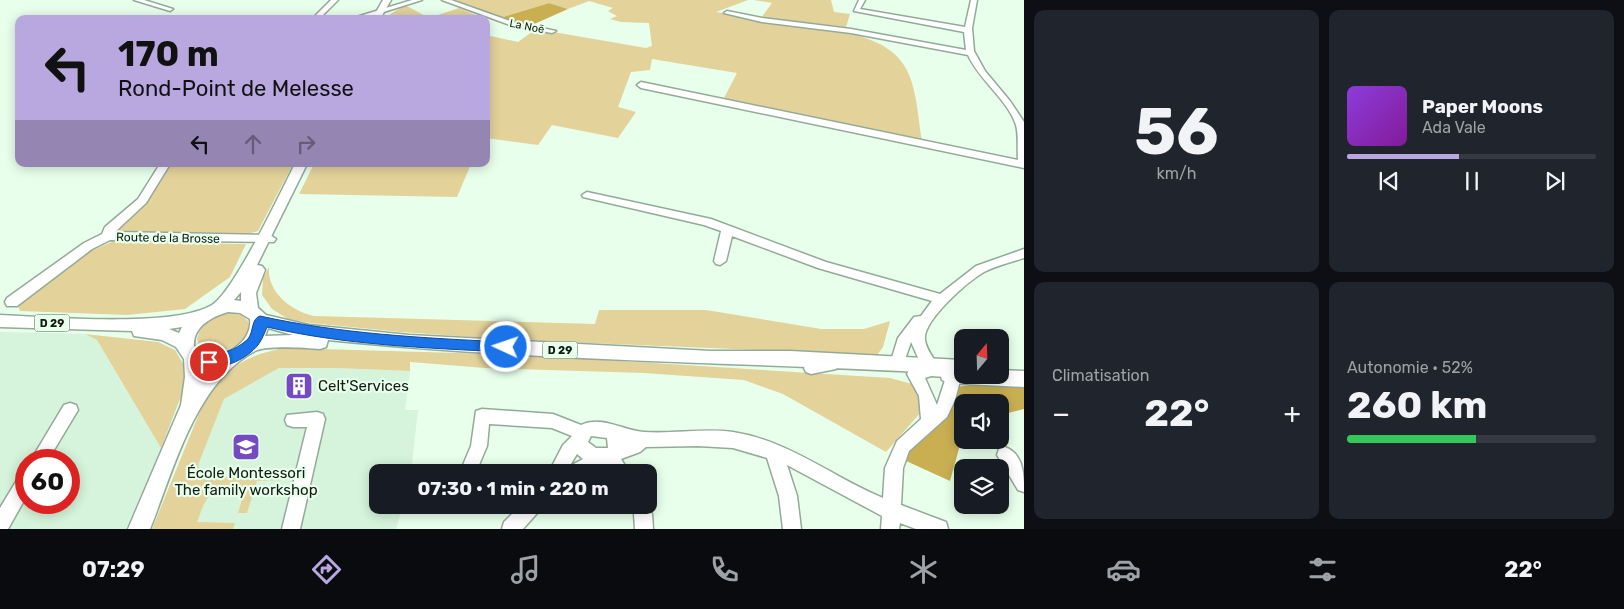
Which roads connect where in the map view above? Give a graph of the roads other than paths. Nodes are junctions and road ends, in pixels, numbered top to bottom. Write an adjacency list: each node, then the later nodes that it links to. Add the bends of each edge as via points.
1 (136, 0): 9 (street)
2 (173, 0): 9 (street)
3 (335, 0): 12 (street)
4 (386, 0): 13 (main road)
5 (420, 0): 13 (street)
6 (445, 0): 14 (street, La Noë)
7 (862, 0): 16 (street, via 856,10)
8 (974, 0): 16 (street)
9 (170, 9): 11 (street)
10 (727, 13): 18 (street)
11 (170, 15)
12 (319, 15)
13 (378, 15)
14 (487, 15)
15 (490, 16): 17 (street, La Noë, via 512,24)
16 (968, 30): 18 (street)
17 (552, 31)
18 (972, 53): 20 (street, via 980,69 1020,122)
19 (641, 85): 20 (street)
20 (1024, 165)
21 (163, 167): 25 (street, Route de la Brosse, via 147,194 109,230)
22 (300, 167): 26 (main road)
23 (587, 195): 24 (street, via 707,222)
24 (727, 230): 28 (street); 30 (street, via 822,265)
25 (108, 236): 26 (street, Route de la Brosse); 29 (street, via 88,246)
26 (266, 239): 31 (main road, via 242,279); 32 (main road, via 248,298)
27 (1024, 252): 30 (street, via 980,269)
28 (720, 261)
29 (12, 302)
30 (939, 302): 41 (street, via 907,335); 42 (street, via 916,340)
31 (219, 308): 32 (main road, via 236,306); 33 (main road)
32 (255, 315): 36 (main road, D 29, via 309,332); 37 (main road, via 259,333)
33 (200, 318): 35 (main road, D 29); 38 (main road, via 188,330)
34 (0, 321): 35 (main road, D 29)
35 (103, 325): 38 (main road, D 29, via 165,334)
36 (409, 342): 37 (main road, D 29, via 281,341); 40 (main road, D 29)
37 (250, 346): 39 (main road)
38 (188, 351): 39 (main road, via 209,362); 48 (main road, via 194,377)
39 (229, 358): 48 (main road)
40 (712, 358): 41 (main road, D 29, via 790,358); 43 (main road, D 29)
41 (896, 364): 42 (main road, D 29)
42 (931, 366): 43 (street, via 910,369 829,365); 44 (main road, D 29)
43 (811, 368): 46 (main road, D 29)
44 (954, 370)
45 (954, 371): 46 (main road, D 29)
46 (914, 374): 51 (street, via 929,396)
47 (954, 384): 51 (street, via 940,412)
48 (189, 408): 69 (main road)
49 (70, 410): 55 (street)
50 (293, 420): 70 (street, via 317,419)
51 (929, 422): 65 (street, via 903,446 894,468)
52 (612, 431): 53 (street, via 589,429); 54 (street); 57 (street, via 617,442)
53 (580, 436): 57 (street, via 584,451 592,456); 59 (street, via 553,421 482,416 479,446); 60 (street)
54 (643, 440): 56 (street, via 733,440); 57 (street, via 634,447)
55 (46, 449)
56 (774, 452): 65 (street, via 803,464 875,504); 73 (street, via 788,496)
57 (609, 455): 61 (street); 62 (street)
58 (1005, 455): 63 (street)
59 (471, 464)
60 (561, 464)
61 (592, 464)
62 (615, 464)
63 (1024, 484)
64 (15, 500): 68 (street)
65 (893, 509): 74 (street); 75 (street)
66 (525, 514): 71 (street)
67 (643, 514): 72 (street)
68 (0, 526)
69 (139, 529)
70 (291, 529)
71 (511, 529)
72 (644, 529)
73 (792, 529)
74 (890, 529)
75 (939, 529)

